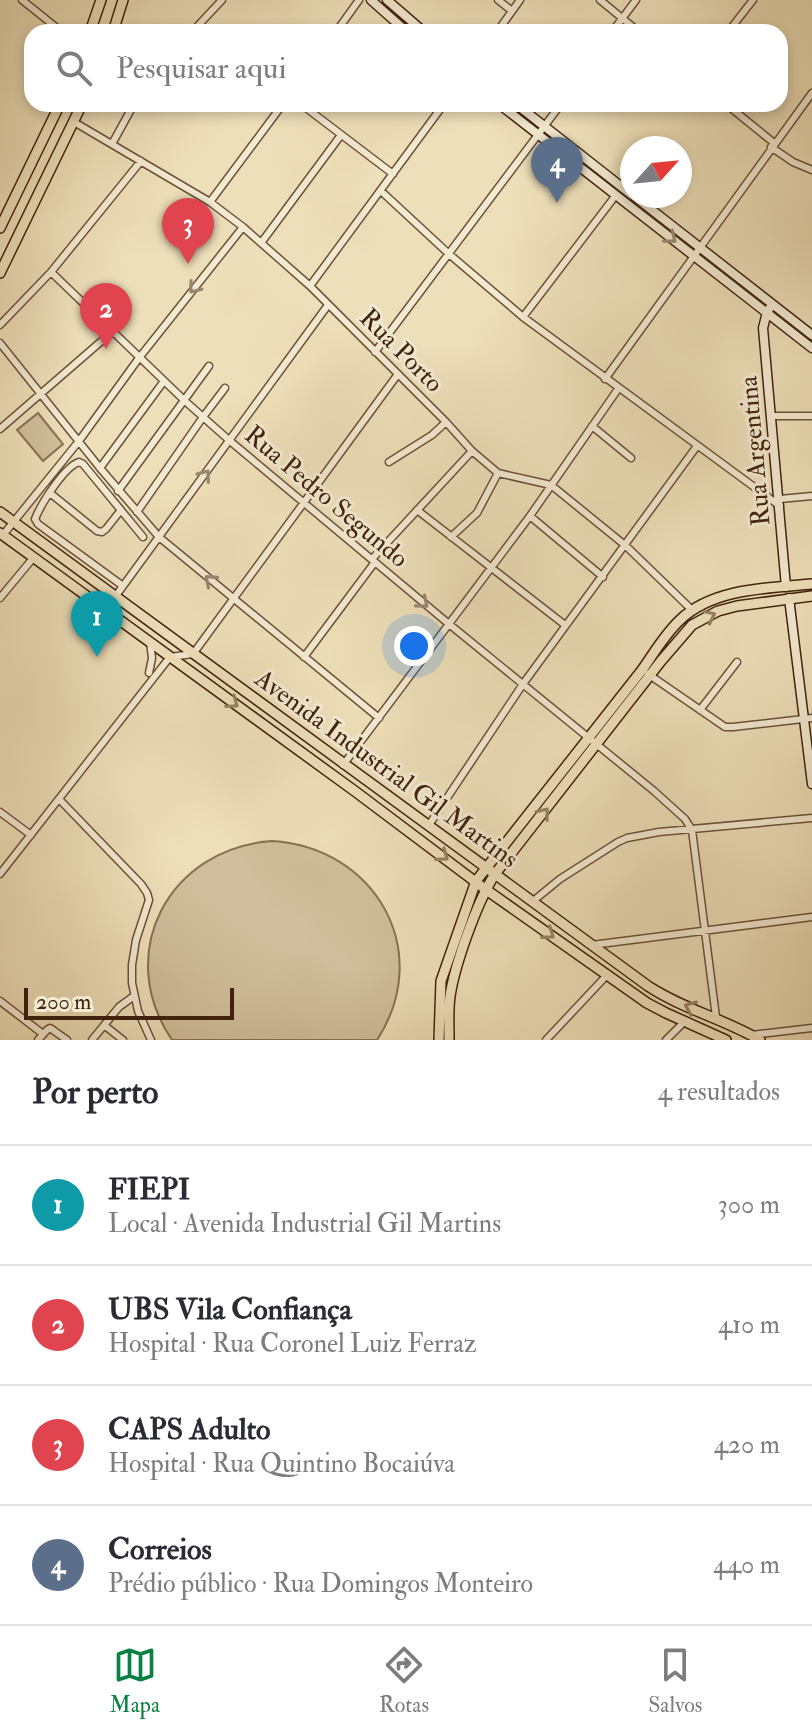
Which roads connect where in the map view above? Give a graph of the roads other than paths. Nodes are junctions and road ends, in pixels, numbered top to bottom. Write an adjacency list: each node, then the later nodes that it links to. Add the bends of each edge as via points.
1 (22, 0): 15 (street)
2 (101, 0): 16 (main road)
3 (123, 0): 17 (main road)
4 (222, 0): 18 (street)
5 (359, 0): 19 (street)
6 (371, 0): 20 (main road)
7 (387, 0): 21 (main road)
8 (498, 0): 13 (street)
9 (520, 0): 13 (street)
10 (600, 0): 14 (street)
11 (636, 0): 14 (street)
12 (753, 0): 25 (street)
13 (512, 11): 22 (street)
14 (622, 18): 23 (street); 24 (street)
15 (52, 24)
16 (93, 24)
17 (116, 24)
18 (200, 24)
19 (342, 24)
20 (398, 24)
21 (415, 24)
22 (503, 24)
23 (618, 24)
24 (629, 24)
25 (734, 24)
26 (812, 93): 42 (street)
27 (56, 112): 52 (main road)
28 (78, 112): 37 (main road)
29 (130, 112): 41 (street)
30 (277, 112): 49 (street)
31 (311, 112): 39 (street)
32 (438, 112): 45 (street)
33 (509, 112): 40 (main road)
34 (526, 112): 38 (main road)
35 (555, 112): 38 (street)
36 (735, 112): 42 (street)
37 (74, 122): 41 (street, Rua Porto); 58 (main road)
38 (544, 127): 40 (street); 46 (main road)
39 (341, 135): 45 (street); 53 (street)
40 (538, 135): 48 (main road); 55 (street)
41 (112, 144): 43 (street, Rua Porto)
42 (773, 145): 44 (street); 54 (street)
43 (141, 161): 49 (street, Rua Porto); 57 (street)
44 (812, 170)
45 (393, 174): 47 (street)
46 (620, 185)
47 (381, 191): 55 (street); 59 (street)
48 (616, 195): 56 (main road, one-way to 56); 63 (street)
49 (210, 202): 51 (street, Rua Porto)
50 (650, 208): 54 (main road)
51 (243, 227): 53 (street, Rua Porto); 70 (street, one-way to 70)
52 (0, 228)
53 (261, 243): 59 (street, Rua Porto)
54 (700, 247): 56 (street); 60 (main road)
55 (449, 254): 63 (street); 69 (street)
56 (694, 256): 60 (main road); 73 (street)
57 (51, 272): 64 (street); 65 (street, Rua Pedro Segundo)
58 (0, 273)
59 (310, 286): 61 (street, Rua Porto)
60 (752, 295): 62 (main road)
61 (328, 305): 69 (street, Rua Porto); 86 (street)
62 (770, 308): 66 (main road); 68 (main road); 79 (main road, Rua Argentina, via 763,328)
63 (523, 317): 73 (street)
64 (0, 325)
65 (112, 332): 70 (street, Rua Pedro Segundo); 77 (street)
66 (812, 335)
67 (0, 343): 77 (street)
68 (812, 348)
69 (375, 352): 72 (street, Rua Porto)
70 (139, 358): 74 (street, Rua Pedro Segundo); 85 (street)
71 (209, 366): 78 (street)
72 (398, 374): 82 (street, Rua Porto); 97 (street)
73 (605, 379): 76 (street)
74 (164, 381): 78 (street, Rua Pedro Segundo); 91 (street)
75 (225, 388): 81 (street)
76 (618, 389): 83 (street); 87 (street)
77 (41, 394): 84 (street); 85 (street)
78 (185, 401): 81 (street, Rua Pedro Segundo); 94 (street)
79 (771, 416): 80 (street); 98 (main road, Rua Argentina)
80 (812, 416)
81 (203, 417): 86 (street, Rua Pedro Segundo); 102 (street)
82 (446, 422): 88 (street, Rua Porto); 90 (street)
83 (592, 426): 89 (street); 93 (street)
84 (0, 429)
85 (79, 441): 91 (street); 104 (street)
86 (230, 441): 97 (street, Rua Pedro Segundo); 107 (street, one-way to 86)
87 (697, 446): 98 (street); 109 (street)
88 (472, 451): 92 (street, Rua Porto); 100 (street)
89 (631, 458)
90 (389, 462)
91 (100, 468): 94 (street)
92 (498, 473): 93 (street, Rua Porto); 108 (street, via 477,513)
93 (551, 485): 103 (street); 109 (street, Rua Porto)
94 (118, 491): 102 (street)
95 (50, 493): 99 (street, via 97,531 102,532); 99 (street, via 79,462); 115 (street, via 35,519 38,524)
96 (812, 496): 98 (street)
97 (303, 503): 111 (street, Rua Pedro Segundo); 121 (street)
98 (780, 503): 116 (main road, Rua Argentina)
99 (121, 510): 106 (street)
100 (417, 510): 108 (street); 111 (street)
101 (0, 512): 104 (main road, Avenida Industrial Gil Martins)
102 (137, 512): 107 (street)
103 (530, 516): 112 (street); 113 (street)
104 (14, 522): 105 (street); 118 (main road, Avenida Industrial Gil Martins)
105 (1, 534): 110 (main road, Avenida Industrial Gil Martins)
106 (143, 537)
107 (159, 537): 115 (street); 121 (street, one-way to 107)
108 (451, 537): 112 (street)
109 (626, 546): 113 (street); 122 (street, Rua Porto)
110 (34, 557): 119 (street); 125 (main road, Avenida Industrial Gil Martins)
111 (374, 560): 123 (street, Rua Pedro Segundo, one-way to 123); 128 (street)
112 (490, 568): 123 (street); 124 (street)
113 (603, 577): 124 (street)
114 (812, 584): 116 (main road)
115 (123, 586): 118 (street)
116 (786, 587): 122 (main road, via 733,594)
117 (812, 596): 120 (main road)
118 (115, 597): 126 (main road, Avenida Industrial Gil Martins)
119 (0, 598)
120 (789, 598): 131 (main road, one-way to 120, via 705,616); 135 (main road)
121 (232, 599): 126 (street); 128 (street)
122 (692, 610): 131 (main road, via 665,637)
123 (449, 624): 132 (street, Rua Pedro Segundo); 134 (street)
124 (565, 625): 132 (street)
125 (150, 642): 127 (main road, Avenida Industrial Gil Martins); 130 (street)
126 (193, 654): 127 (street); 137 (main road, Avenida Industrial Gil Martins)
127 (170, 657): 139 (street); 148 (main road, Avenida Industrial Gil Martins, one-way to 148)
128 (304, 657): 134 (street)
129 (737, 662): 133 (street)
130 (149, 673)
131 (646, 673): 133 (street); 136 (main road)
132 (523, 684): 136 (street, Rua Pedro Segundo); 142 (street)
133 (700, 710): 135 (street, via 730,727)
134 (379, 718): 137 (street)
135 (808, 718): 138 (main road)
136 (593, 741): 143 (street, Rua Pedro Segundo); 145 (main road); 147 (main road, one-way to 136)
137 (343, 765): 142 (main road, Avenida Industrial Gil Martins)
138 (812, 784)
139 (59, 799): 144 (street); 155 (street, via 147,893 133,953)
140 (0, 812): 144 (street)
141 (812, 818): 143 (street)
142 (429, 825): 145 (main road, Avenida Industrial Gil Martins)
143 (692, 830): 150 (street, via 618,842); 152 (street)
144 (31, 835): 146 (street)
145 (486, 867): 147 (main road, Avenida Industrial Gil Martins); 148 (main road)
146 (0, 874)
147 (495, 874): 149 (main road); 150 (main road, Avenida Industrial Gil Martins)
148 (476, 881): 149 (main road, Avenida Industrial Gil Martins); 169 (main road, via 441,981)
149 (485, 889): 154 (main road, Avenida Industrial Gil Martins, one-way to 154); 170 (main road, via 454,978)
150 (532, 902): 153 (main road, Avenida Industrial Gil Martins)
151 (812, 917): 152 (street)
152 (706, 931): 153 (street); 159 (street)
153 (592, 945): 159 (main road, Avenida Industrial Gil Martins, one-way to 153, via 656,991)
154 (608, 974): 160 (main road, Avenida Industrial Gil Martins); 171 (street)
155 (134, 996): 161 (street); 168 (street)
156 (0, 1001): 157 (street)
157 (7, 1006): 158 (street); 163 (street)
158 (0, 1015)
159 (716, 1017): 164 (main road, Avenida Industrial Gil Martins)
160 (684, 1022): 172 (street); 173 (main road, Avenida Industrial Gil Martins)
161 (104, 1025): 166 (street); 167 (street)
162 (812, 1028): 164 (street)
163 (40, 1037): 165 (street, via 49,1028)
164 (756, 1037)
165 (67, 1040)
166 (92, 1040)
167 (123, 1040)
168 (151, 1040)
169 (439, 1040)
170 (449, 1040)
171 (546, 1040)
172 (666, 1040)
173 (726, 1040)

